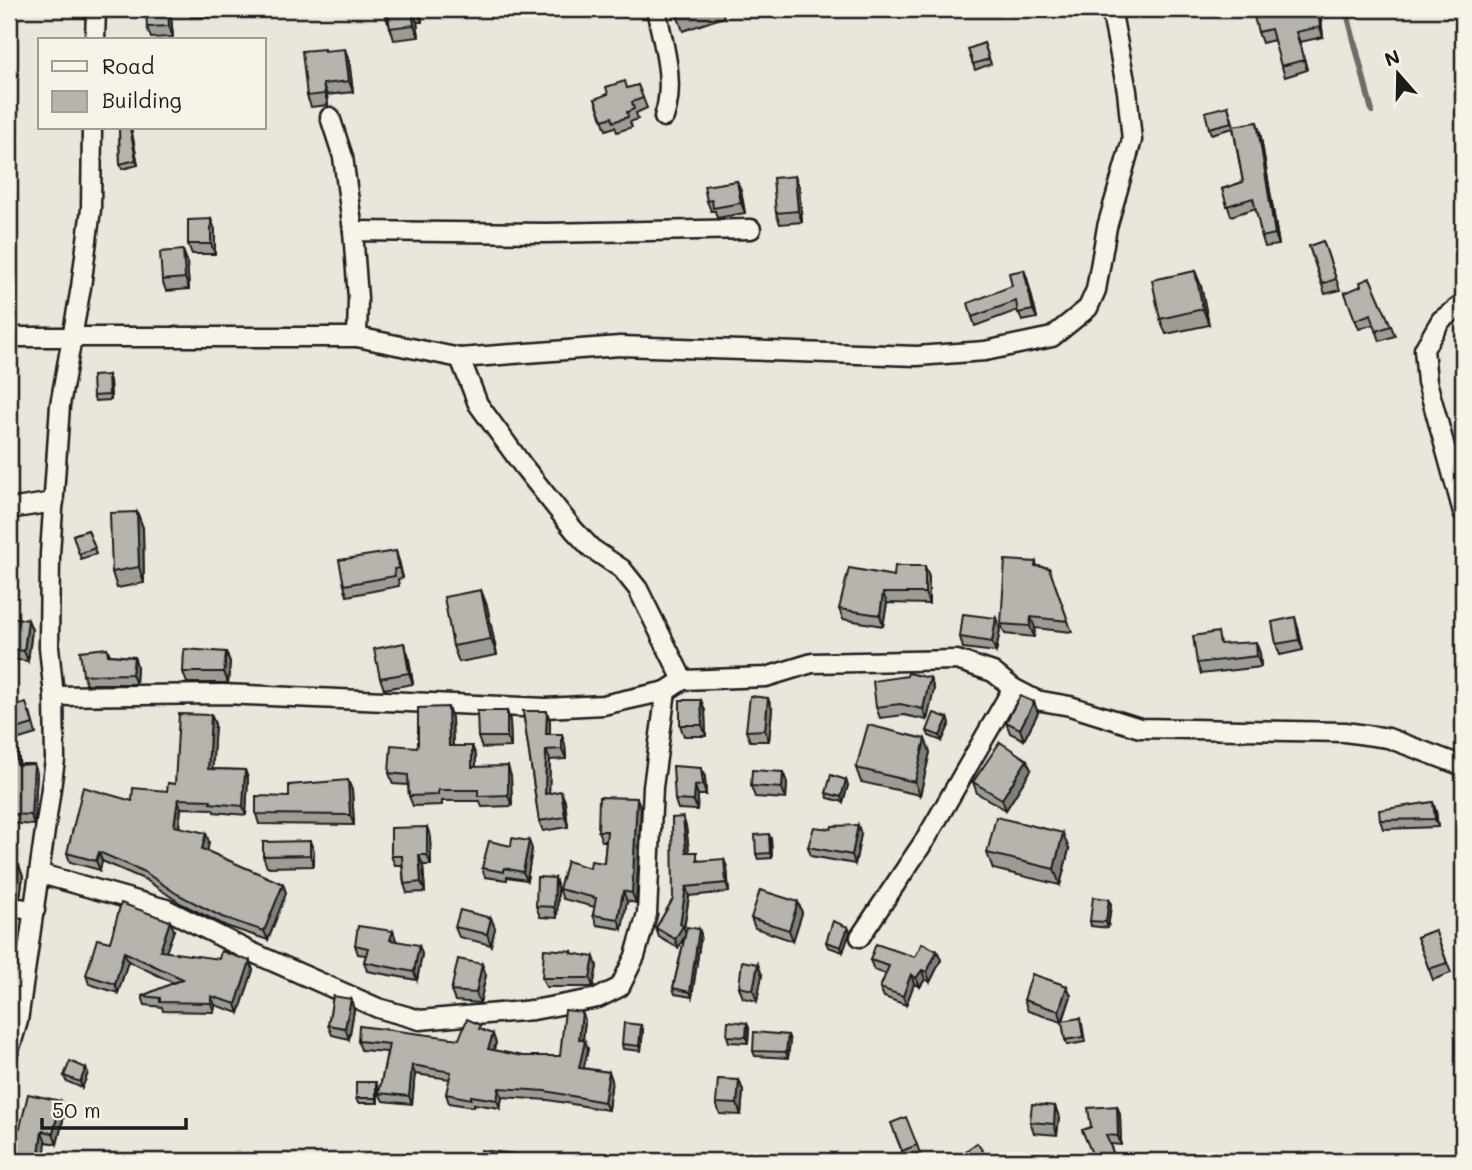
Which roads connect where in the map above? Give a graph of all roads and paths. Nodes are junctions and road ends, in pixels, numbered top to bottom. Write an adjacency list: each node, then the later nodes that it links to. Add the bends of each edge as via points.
1 (96, 9): 4 (street)
2 (656, 9): 6 (street, via 667,61 669,103)
3 (1113, 19): 14 (street, via 1132,140 1107,227 1096,290 1088,308 1052,337 985,351 917,356 620,346)
4 (95, 38)
5 (330, 117): 9 (street, via 343,157)
6 (664, 117)
7 (92, 130): 11 (street, via 91,209)
8 (751, 229): 9 (street)
9 (353, 230): 13 (street)
10 (1463, 304): 17 (street, via 1441,320 1424,349 1427,382)
11 (70, 336): 12 (street); 13 (street); 15 (street)
12 (9, 337)
13 (357, 337): 14 (street)
14 (460, 358): 18 (street, via 478,404 523,466 590,548 622,569 638,589)
15 (54, 502): 16 (street); 21 (street, via 49,647)
16 (9, 509)
17 (1463, 512)
18 (683, 680): 19 (street, via 766,677 812,663 957,660 993,672); 20 (street)
19 (1013, 688): 22 (street, via 1036,700 1070,705 1140,727 1345,732 1388,738); 26 (street, via 927,837)
20 (666, 691): 21 (street, via 603,705 546,708 223,694); 23 (street, via 653,787 647,914 620,987 597,998 533,1010 420,1020 367,1003 166,909)
21 (54, 696): 23 (street, via 55,760)
22 (1463, 766)
23 (41, 874): 25 (street)
24 (9, 907): 25 (street)
25 (35, 909): 27 (street)
26 (860, 937)
27 (9, 1051)

